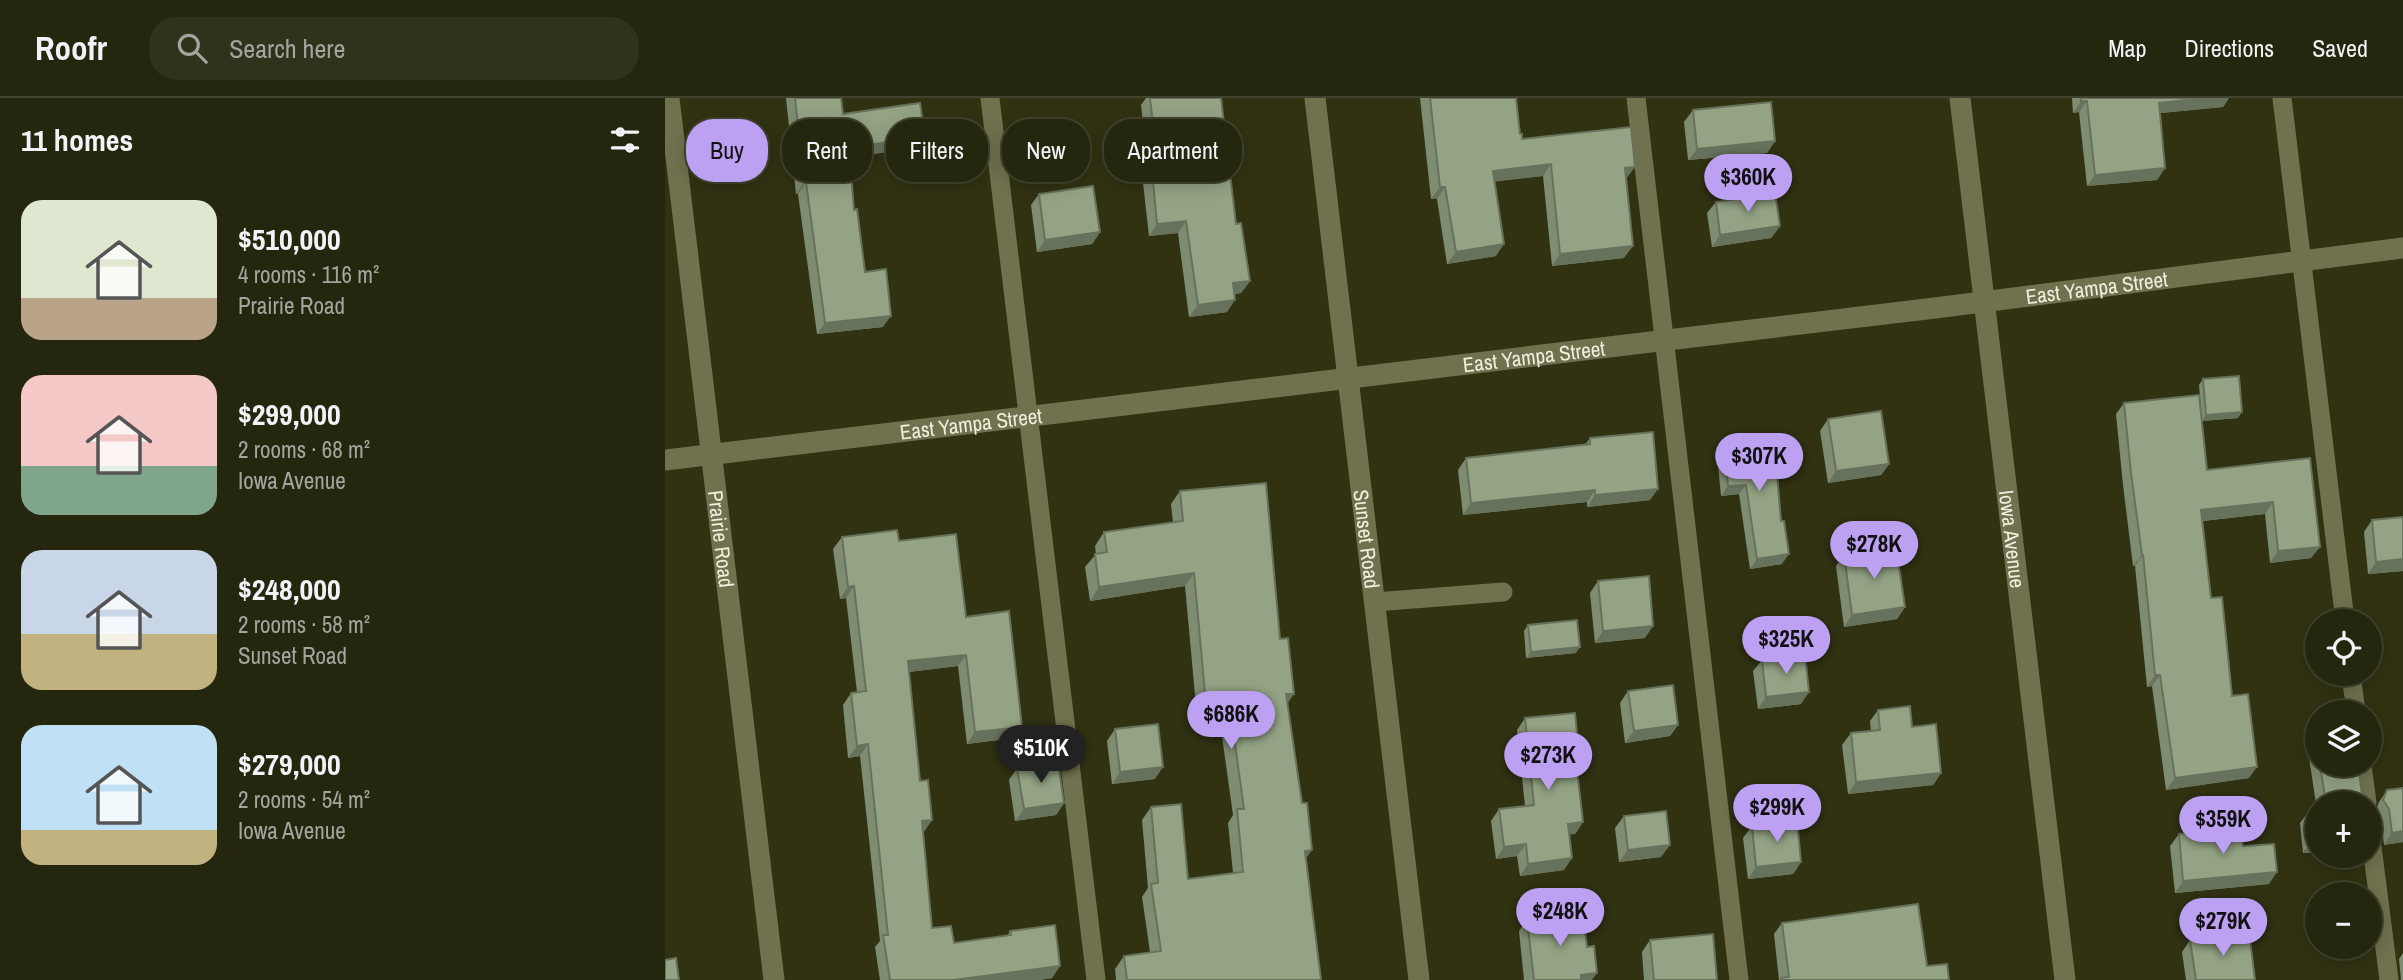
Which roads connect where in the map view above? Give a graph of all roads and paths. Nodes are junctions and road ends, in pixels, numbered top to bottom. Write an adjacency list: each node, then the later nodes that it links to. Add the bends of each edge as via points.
1 (669, 98): 13 (street, Prairie Road)
2 (990, 98): 12 (lane)
3 (1315, 98): 11 (street, Sunset Road)
4 (1636, 98): 10 (lane)
5 (1960, 98): 9 (street, Iowa Avenue)
6 (2282, 98): 8 (lane)
7 (2403, 248): 8 (street, East Yampa Street)
8 (2301, 261): 9 (street, East Yampa Street); 17 (lane)
9 (1984, 302): 10 (street, East Yampa Street); 23 (street, Iowa Avenue)
10 (1665, 341): 11 (street, East Yampa Street); 22 (lane)
11 (1349, 379): 12 (street, East Yampa Street); 16 (street, Sunset Road)
12 (1029, 417): 13 (street, East Yampa Street); 20 (lane)
13 (712, 454): 14 (street, East Yampa Street); 19 (street, Prairie Road)
14 (665, 460)
15 (1503, 592): 16 (lane)
16 (1375, 602): 21 (street, Sunset Road)
17 (2343, 609)
18 (2375, 868): 24 (lane)
19 (774, 980)
20 (1096, 980)
21 (1419, 980)
22 (1739, 980)
23 (2065, 980)
24 (2389, 980)

